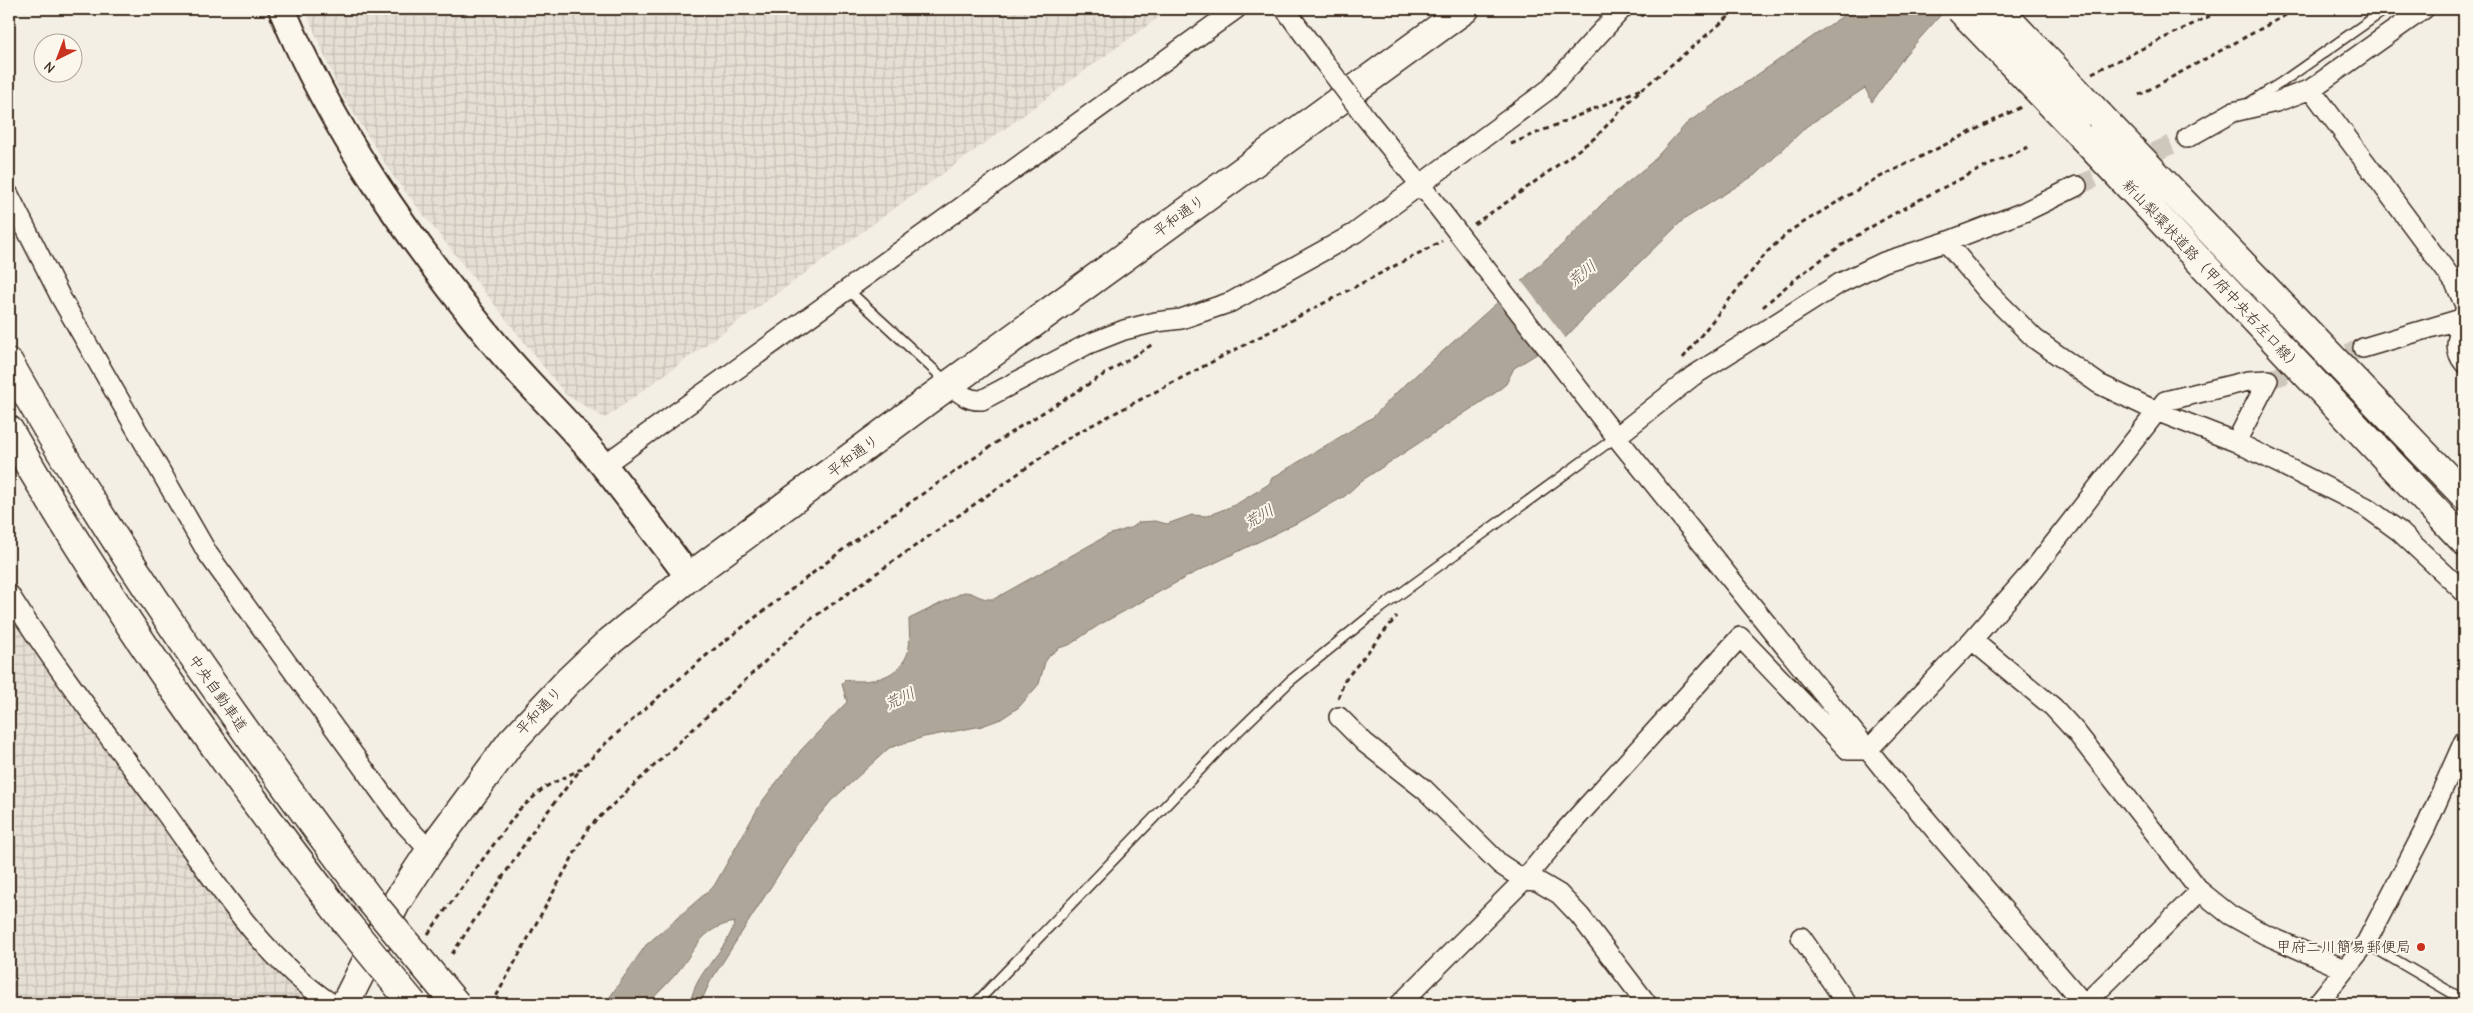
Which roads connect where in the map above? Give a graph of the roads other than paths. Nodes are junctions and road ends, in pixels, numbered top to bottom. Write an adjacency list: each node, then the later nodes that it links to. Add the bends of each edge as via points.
1 (282, 9): 27 (street, via 301,55 330,110 409,233 494,343)
2 (1236, 9): 17 (street)
3 (1285, 9): 13 (street, bridge)
4 (1465, 9): 22 (main road, 平和通り)
5 (1622, 9): 13 (street, via 1548,90)
6 (1960, 9): 29 (main road, 新山梨環状道路（甲府中央右左口線）, bridge)
7 (1998, 9): 28 (main road, 新山梨環状道路（甲府中央右左口線）, bridge)
8 (2386, 9): 11 (lane)
9 (2424, 9): 10 (street)
10 (2311, 89): 11 (street, via 2276,102); 18 (street, via 2455,283)
11 (2233, 112): 12 (street)
12 (2187, 138)
13 (1420, 184): 22 (street, via 1355,233 1231,302 1182,319 1124,330 982,400 963,396); 25 (street, bridge)
14 (2076, 186): 16 (street, via 2024,212)
15 (9, 195): 37 (street, via 60,298 208,554 401,820)
16 (1946, 242): 23 (street, via 1989,293 2035,338 2099,384); 25 (street, via 1884,262 1840,283)
17 (848, 290): 22 (lane); 27 (street)
18 (2464, 313): 19 (street); 21 (street, via 2456,344)
19 (2364, 348)
20 (9, 363): 47 (main road, 中央自動車道, bridge, via 50,437 128,562 217,692 370,900)
21 (2464, 363)
22 (949, 384): 30 (main road, 平和通り)
23 (2156, 411): 26 (street); 26 (street, via 2166,401 2248,381 2268,380); 33 (street, via 2034,568)
24 (9, 430): 46 (main road, bridge, via 102,584 185,706 348,925)
25 (1611, 430): 36 (street); 48 (lane, via 1290,681)
26 (2236, 442): 31 (street, via 2366,507 2399,531)
27 (604, 465): 30 (street)
28 (2464, 494)
29 (2464, 541)
30 (689, 577): 37 (main road, 平和通り, via 608,643 568,681 511,742)
31 (2464, 592)
32 (9, 594): 44 (street, via 46,654 249,927 310,990)
33 (1972, 640): 36 (street); 39 (street, via 2065,719)
34 (1338, 717): 38 (street, via 1424,790 1500,864)
35 (2464, 741): 41 (street, via 2425,829)
36 (1868, 750): 38 (street, via 1848,750 1740,637); 52 (street)
37 (430, 851): 45 (main road, 平和通り, via 396,902)
38 (1524, 880): 49 (street); 50 (street, via 1537,881 1559,894 1580,916)
39 (2200, 891): 42 (street, via 2230,915 2264,934); 52 (street)
40 (1801, 937): 51 (street)
41 (2366, 944): 42 (street); 43 (lane)
42 (2344, 969): 53 (street)
43 (2464, 1000)
44 (332, 1004)
45 (345, 1004)
46 (413, 1004)
47 (456, 1004)
48 (974, 1004)
49 (1400, 1004)
50 (1647, 1004)
51 (1847, 1004)
52 (2084, 1004)
53 (2317, 1004)

